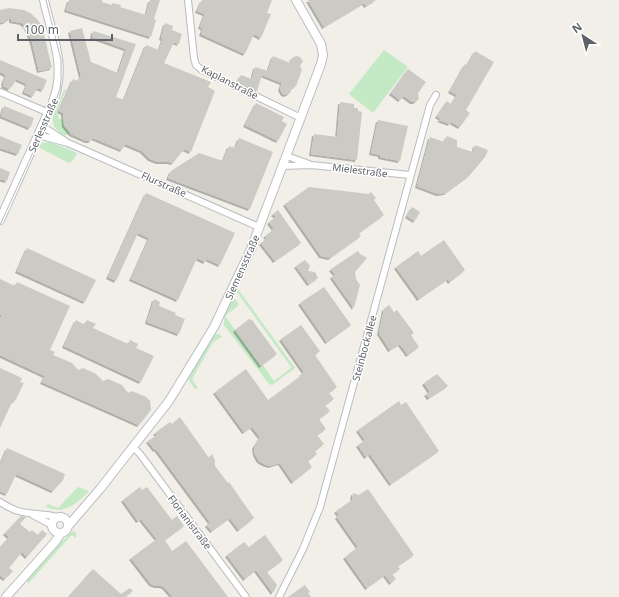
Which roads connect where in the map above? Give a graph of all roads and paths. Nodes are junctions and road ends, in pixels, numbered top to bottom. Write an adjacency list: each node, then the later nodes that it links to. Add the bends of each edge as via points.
1 (44, 0): 6 (street, Serlesstraße, via 60,70 57,92)
2 (188, 0): 7 (street, Kaplanstraße, via 196,65)
3 (296, 0): 7 (street, Siemensstraße, via 321,44 323,55)
4 (0, 93): 6 (street)
5 (436, 94): 14 (street, Steinbockallee, via 430,105)
6 (49, 112): 8 (street, Serlesstraße)
7 (301, 118): 11 (street, Siemensstraße)
8 (42, 126): 9 (street, Serlesstraße); 10 (street, Flurstraße)
9 (38, 135): 10 (street, Flurstraße); 15 (street, Serlesstraße)
10 (68, 144): 16 (street, Flurstraße)
11 (287, 156): 12 (street, Mielestraße); 13 (street, Siemensstraße)
12 (311, 165): 13 (street, Mielestraße); 14 (street, Mielestraße)
13 (283, 166): 16 (street, Siemensstraße)
14 (410, 175): 26 (street, Steinbockallee, via 320,507)
15 (0, 220)
16 (259, 227): 17 (street, Siemensstraße, via 214,327 169,401)
17 (132, 447): 20 (street, Siemensstraße, via 85,507); 25 (street, Florianistraße)
18 (0, 502): 19 (street, via 15,510)
19 (30, 513): 20 (street, via 46,514); 21 (street)
20 (64, 520): 21 (street, via 53,521); 22 (street, via 67,530)
21 (52, 527): 22 (street, via 57,533); 23 (street)
22 (61, 533): 23 (street)
23 (45, 552): 24 (street)
24 (6, 597)
25 (246, 597)
26 (279, 597)

